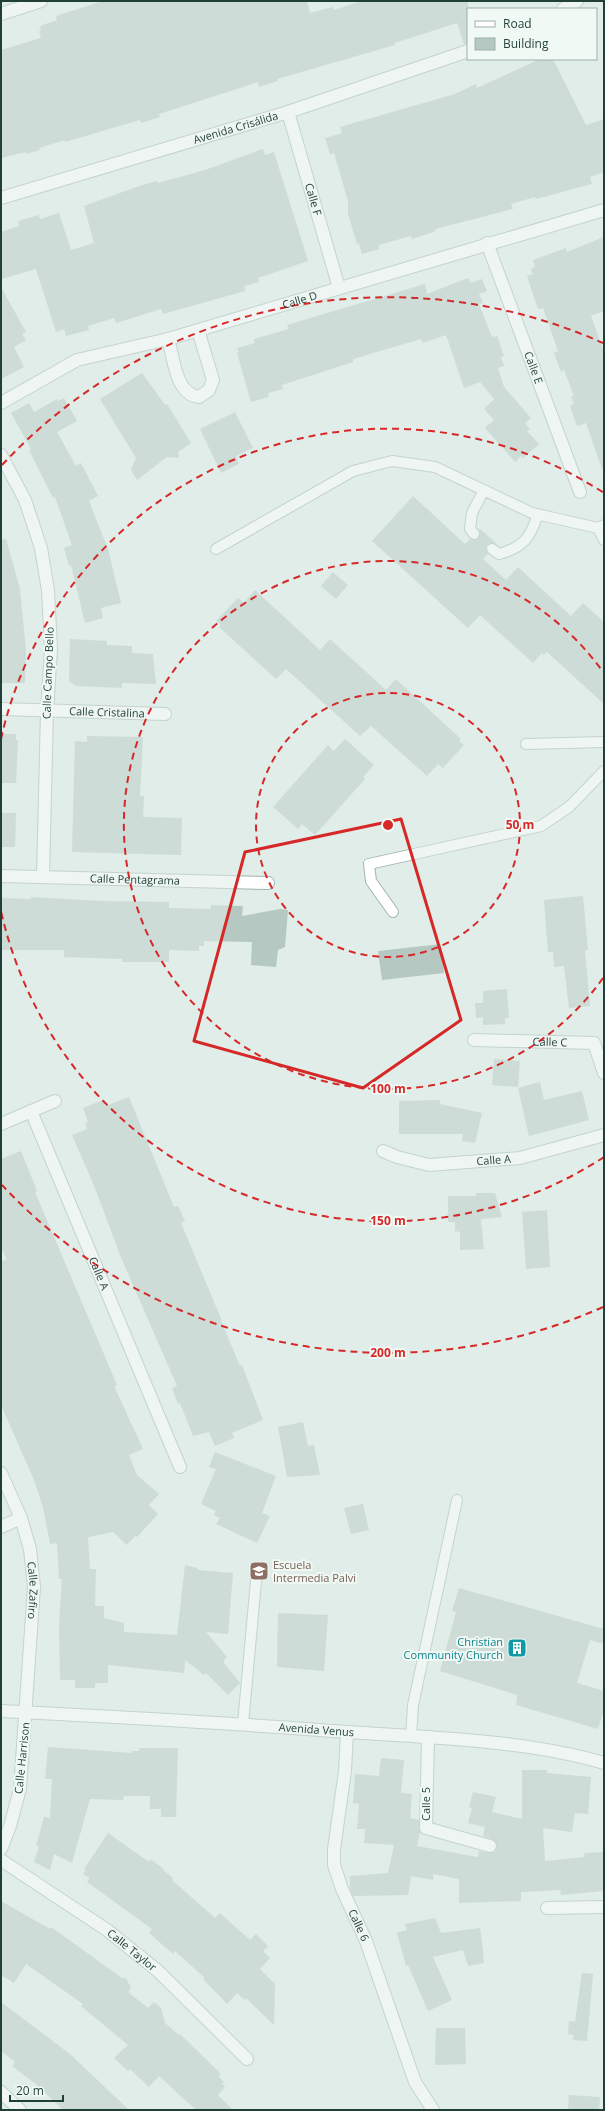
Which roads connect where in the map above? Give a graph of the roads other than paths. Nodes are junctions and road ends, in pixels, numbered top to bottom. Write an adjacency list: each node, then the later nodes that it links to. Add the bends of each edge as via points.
1 (41, 1): 4 (street)
2 (577, 1): 3 (street)
3 (565, 8)
4 (1, 14)
5 (467, 51): 6 (street, Avenida Crisálida)
6 (288, 112): 7 (street, Avenida Crisálida); 10 (street, Calle F)
7 (1, 198)
8 (604, 210): 9 (street, Calle D)
9 (487, 243): 10 (street, Calle D); 16 (street, Calle E)
10 (339, 288): 11 (street, Calle D)
11 (198, 330): 12 (street, Calle D); 12 (street, via 213,380 209,390 199,397 190,395 181,386)
12 (168, 339): 13 (street, Calle D, via 77,360)
13 (1, 403)
14 (1, 455): 24 (street, Calle Campo Bello, via 25,500 41,548 48,590 51,649)
15 (484, 490): 17 (lane); 19 (lane, via 472,513 470,529); 21 (lane, via 435,467 392,460 353,471)
16 (580, 492)
17 (538, 514): 18 (lane); 22 (lane, via 528,538 515,550 499,554)
18 (601, 526): 20 (lane)
19 (474, 534)
20 (604, 540)
21 (216, 549)
22 (492, 549)
23 (1, 710): 24 (street, Calle Cristalina)
24 (47, 711): 25 (street, Calle Cristalina); 30 (street, Calle Campo Bello)
25 (165, 714)
26 (604, 742): 27 (lane)
27 (526, 744)
28 (604, 771): 32 (lane, via 569,807 542,826 369,864 371,881)
29 (1, 876): 30 (street, Calle Pentagrama)
30 (43, 877): 31 (street, Calle Pentagrama)
31 (268, 883)
32 (393, 912)
33 (474, 1040): 34 (street, Calle C, via 594,1043)
34 (604, 1073)
35 (55, 1101): 36 (street)
36 (31, 1111): 37 (street); 40 (street, Calle A)
37 (1, 1124)
38 (604, 1135): 39 (street, Calle A, via 520,1158 430,1165)
39 (383, 1151)
40 (180, 1467)
41 (1, 1473): 43 (street, Calle Zafiro)
42 (457, 1500): 50 (lane, via 413,1705)
43 (20, 1518): 44 (street); 47 (street, Calle Zafiro, via 30,1549 34,1588)
44 (1, 1527)
45 (257, 1570): 48 (lane)
46 (1, 1711): 47 (street, Avenida Venus)
47 (26, 1713): 48 (street, Avenida Venus); 54 (street, Calle Harrison, via 20,1789)
48 (243, 1724): 49 (street, Avenida Venus)
49 (346, 1732): 50 (street, Avenida Venus); 61 (street, Calle 6, via 345,1771 334,1865 366,1942 415,2082)
50 (411, 1736): 51 (street, Avenida Venus)
51 (428, 1737): 52 (street, Avenida Venus, via 531,1748); 53 (street, Calle 5, via 426,1828)
52 (604, 1763)
53 (490, 1846)
54 (1, 1849)
55 (1, 1860): 58 (street, Calle Taylor, via 107,1930 158,1971)
56 (604, 1907): 57 (street)
57 (548, 1908)
58 (246, 2059)
59 (1, 2092): 60 (street)
60 (20, 2110)
61 (433, 2110)

